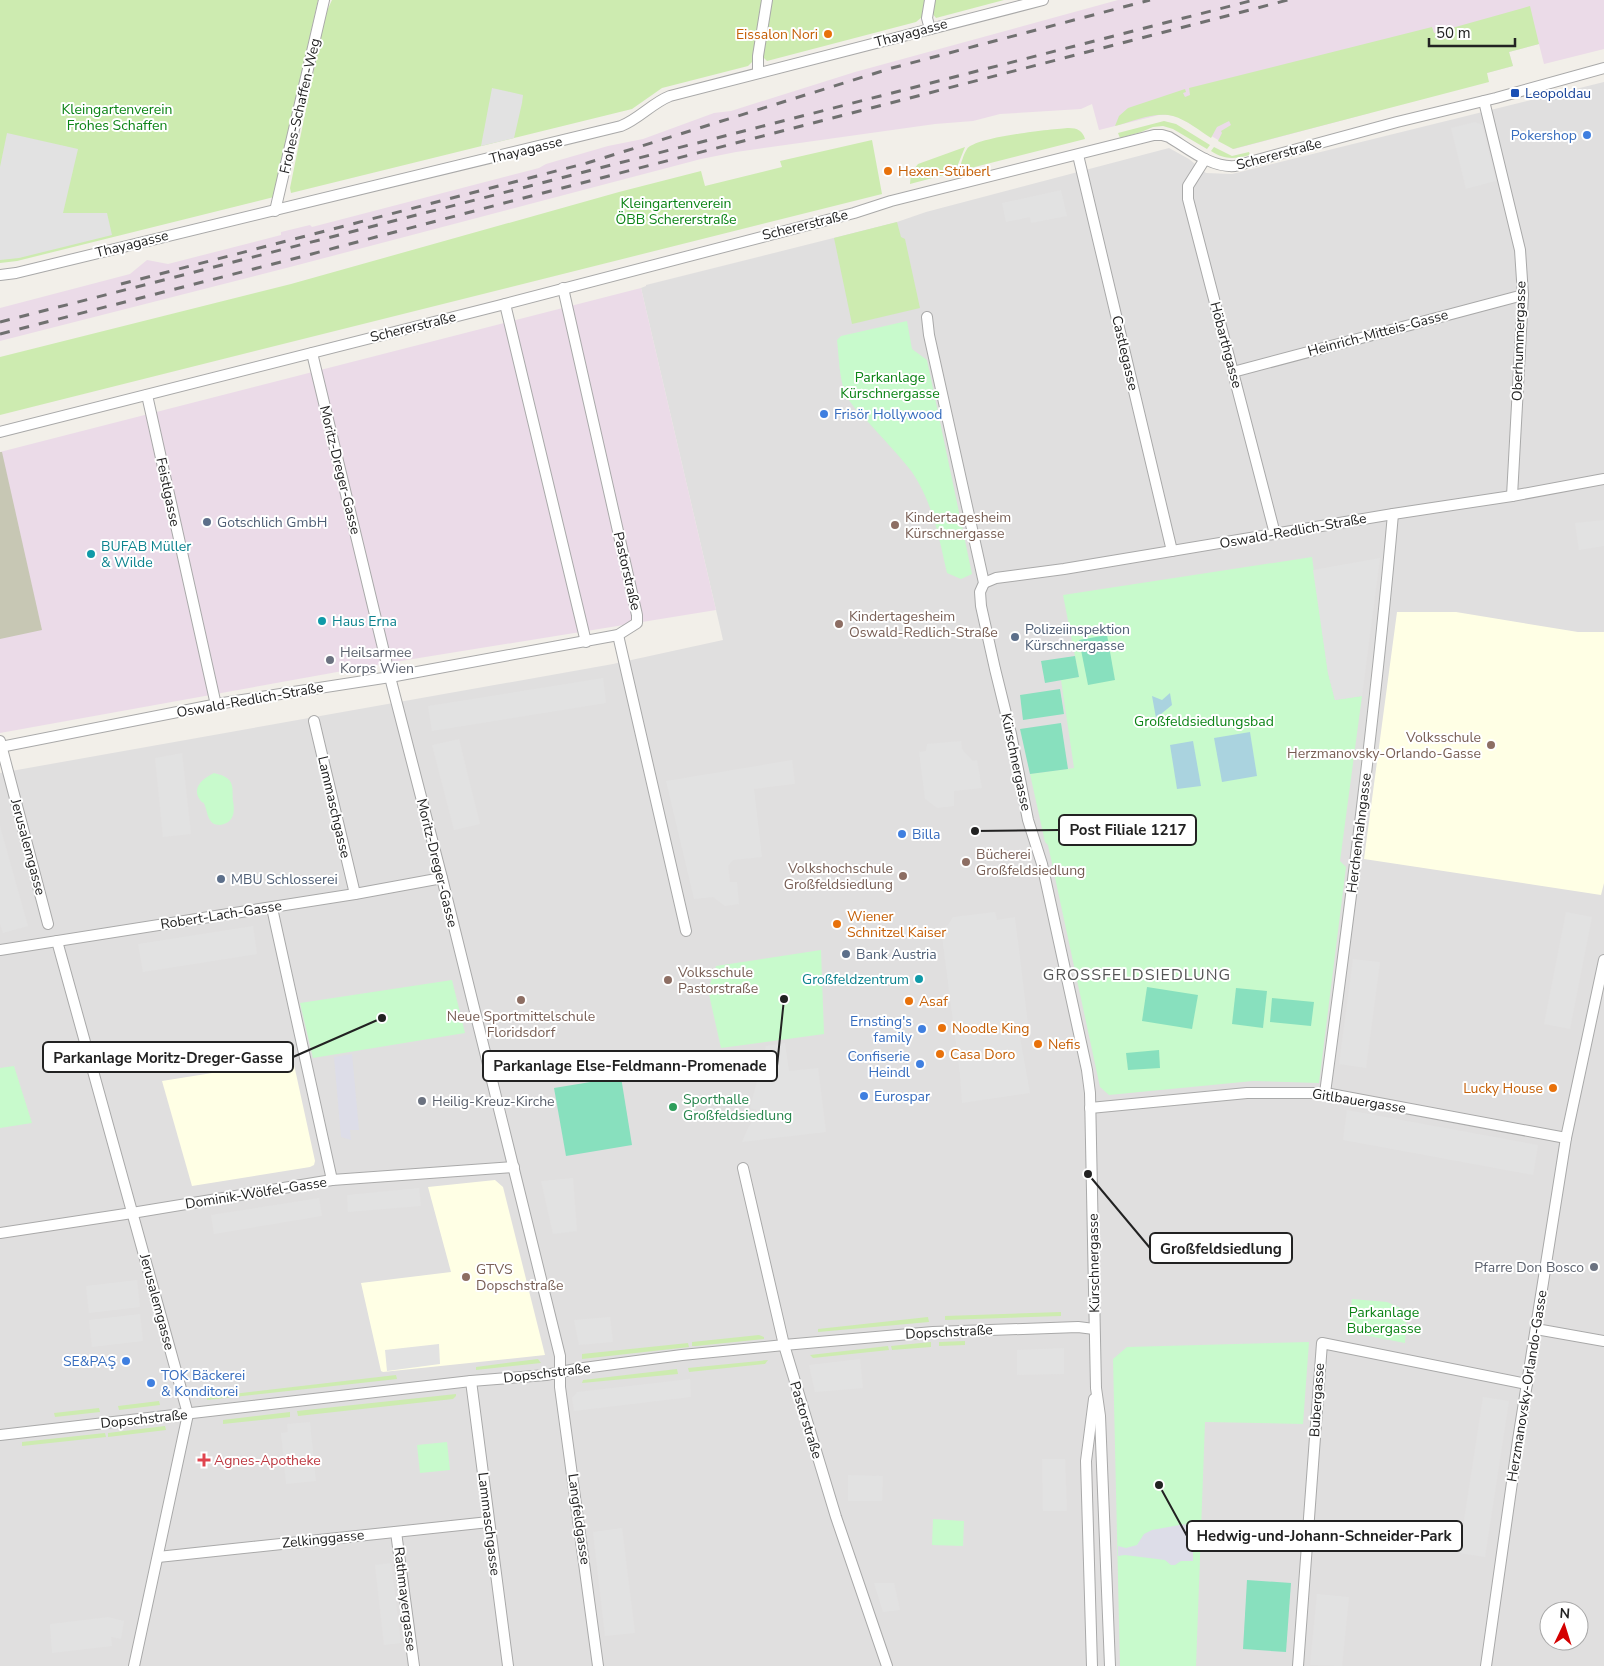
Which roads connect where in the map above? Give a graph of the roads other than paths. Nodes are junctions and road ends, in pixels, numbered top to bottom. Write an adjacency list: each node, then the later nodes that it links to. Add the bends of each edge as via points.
1 (324, 0): 11 (street, Frohes-Schaffen-Weg)
2 (767, 0): 7 (street)
3 (930, 0): 5 (street)
4 (1043, 0): 5 (street, Thayagasse)
5 (930, 29): 7 (street, Thayagasse)
6 (1604, 68): 8 (street, Schererstraße)
7 (758, 74): 11 (street, Thayagasse, via 664,98 621,126)
8 (1484, 101): 10 (street, Schererstraße, via 1235,166 1222,166); 14 (street, Oberhummergasse, via 1520,250)
9 (1078, 155): 10 (street, Schererstraße, via 1158,135 1169,137); 13 (street, Schererstraße); 25 (street, Castlegasse)
10 (1205, 159): 18 (street, Höbarthgasse, via 1190,182 1187,194)
11 (275, 212): 12 (street, Thayagasse)
12 (0, 275)
13 (563, 288): 15 (street, Schererstraße); 27 (street, Pastorstraße, via 637,615 637,623)
14 (1523, 295): 18 (street, Heinrich-Mitteis-Gasse); 22 (street, Oberhummergasse)
15 (506, 304): 17 (street, Schererstraße); 28 (street)
16 (927, 317): 26 (street, Kürschnergasse)
17 (312, 353): 19 (street, Schererstraße); 29 (street, Moritz-Dreger-Gasse)
18 (1233, 372): 24 (street, Höbarthgasse)
19 (147, 395): 20 (street, Schererstraße); 30 (street, Feistlgasse)
20 (0, 432)
21 (1604, 479): 22 (street, Oswald-Redlich-Straße)
22 (1512, 496): 23 (street, Oswald-Redlich-Straße)
23 (1393, 514): 24 (street, Oswald-Redlich-Straße); 41 (street, Herchenhahngasse, via 1356,863)
24 (1275, 534): 25 (street, Oswald-Redlich-Straße)
25 (1172, 551): 26 (street, Oswald-Redlich-Straße, via 996,578)
26 (984, 583): 42 (street, Kürschnergasse, via 980,592 981,606 1028,820 1042,864 1077,1020 1087,1070)
27 (618, 635): 28 (street, Oswald-Redlich-Straße); 37 (street)
28 (586, 642): 29 (street, Oswald-Redlich-Straße)
29 (390, 677): 30 (street, Oswald-Redlich-Straße); 33 (street, Moritz-Dreger-Gasse)
30 (216, 705): 32 (street, Oswald-Redlich-Straße)
31 (314, 720): 34 (street, Lammaschgasse)
32 (0, 745): 36 (street, Jerusalemgasse)
33 (442, 878): 34 (street, Robert-Lach-Gasse); 44 (street, Moritz-Dreger-Gasse)
34 (355, 894): 35 (street, Robert-Lach-Gasse)
35 (272, 908): 38 (street, Robert-Lach-Gasse); 46 (street)
36 (48, 924)
37 (686, 931)
38 (57, 941): 39 (street, Robert-Lach-Gasse); 47 (street, Jerusalemgasse)
39 (0, 950)
40 (1604, 960): 43 (street, Herzmanovsky-Orlando-Gasse)
41 (1325, 1093): 42 (street, Gitlbauergasse, via 1246,1093); 43 (street, Gitlbauergasse)
42 (1090, 1108): 50 (street, Kürschnergasse)
43 (1566, 1138): 49 (street, Herzmanovsky-Orlando-Gasse)
44 (514, 1167): 46 (street, Dominik-Wölfel-Gasse); 53 (street, Moritz-Dreger-Gasse, via 560,1356)
45 (743, 1168): 52 (street, Pastorstraße)
46 (332, 1180): 47 (street, Dominik-Wölfel-Gasse)
47 (132, 1213): 48 (street, Dominik-Wölfel-Gasse); 57 (street, Jerusalemgasse)
48 (0, 1233)
49 (1536, 1329): 51 (street); 55 (street, Herzmanovsky-Orlando-Gasse)
50 (1094, 1330): 52 (street, Dopschstraße, via 1078,1327 933,1332); 56 (street, Kürschnergasse)
51 (1604, 1341)
52 (784, 1345): 53 (street, Dopschstraße); 66 (street, Pastorstraße, via 836,1517)
53 (560, 1372): 54 (street, Dopschstraße); 65 (street, Langfeldgasse)
54 (471, 1381): 57 (street, Dopschstraße); 59 (street, Lammaschgasse)
55 (1527, 1384): 69 (street, Bubergasse, via 1322,1343); 70 (street, Herzmanovsky-Orlando-Gasse)
56 (1096, 1388): 67 (street, Kürschnergasse, via 1086,1461); 68 (street, Kürschnergasse, via 1100,1416)
57 (188, 1414): 58 (street, Dopschstraße); 61 (street, Jerusalemgasse)
58 (0, 1435)
59 (489, 1522): 60 (street, Zelkinggasse); 64 (street, Lammaschgasse)
60 (396, 1532): 61 (street, Zelkinggasse); 63 (street, Rathmayergasse)
61 (158, 1557): 62 (street, Jerusalemgasse)
62 (134, 1666)
63 (414, 1666)
64 (508, 1666)
65 (598, 1666)
66 (887, 1666)
67 (1092, 1666)
68 (1110, 1666)
69 (1298, 1666)
70 (1486, 1666)

